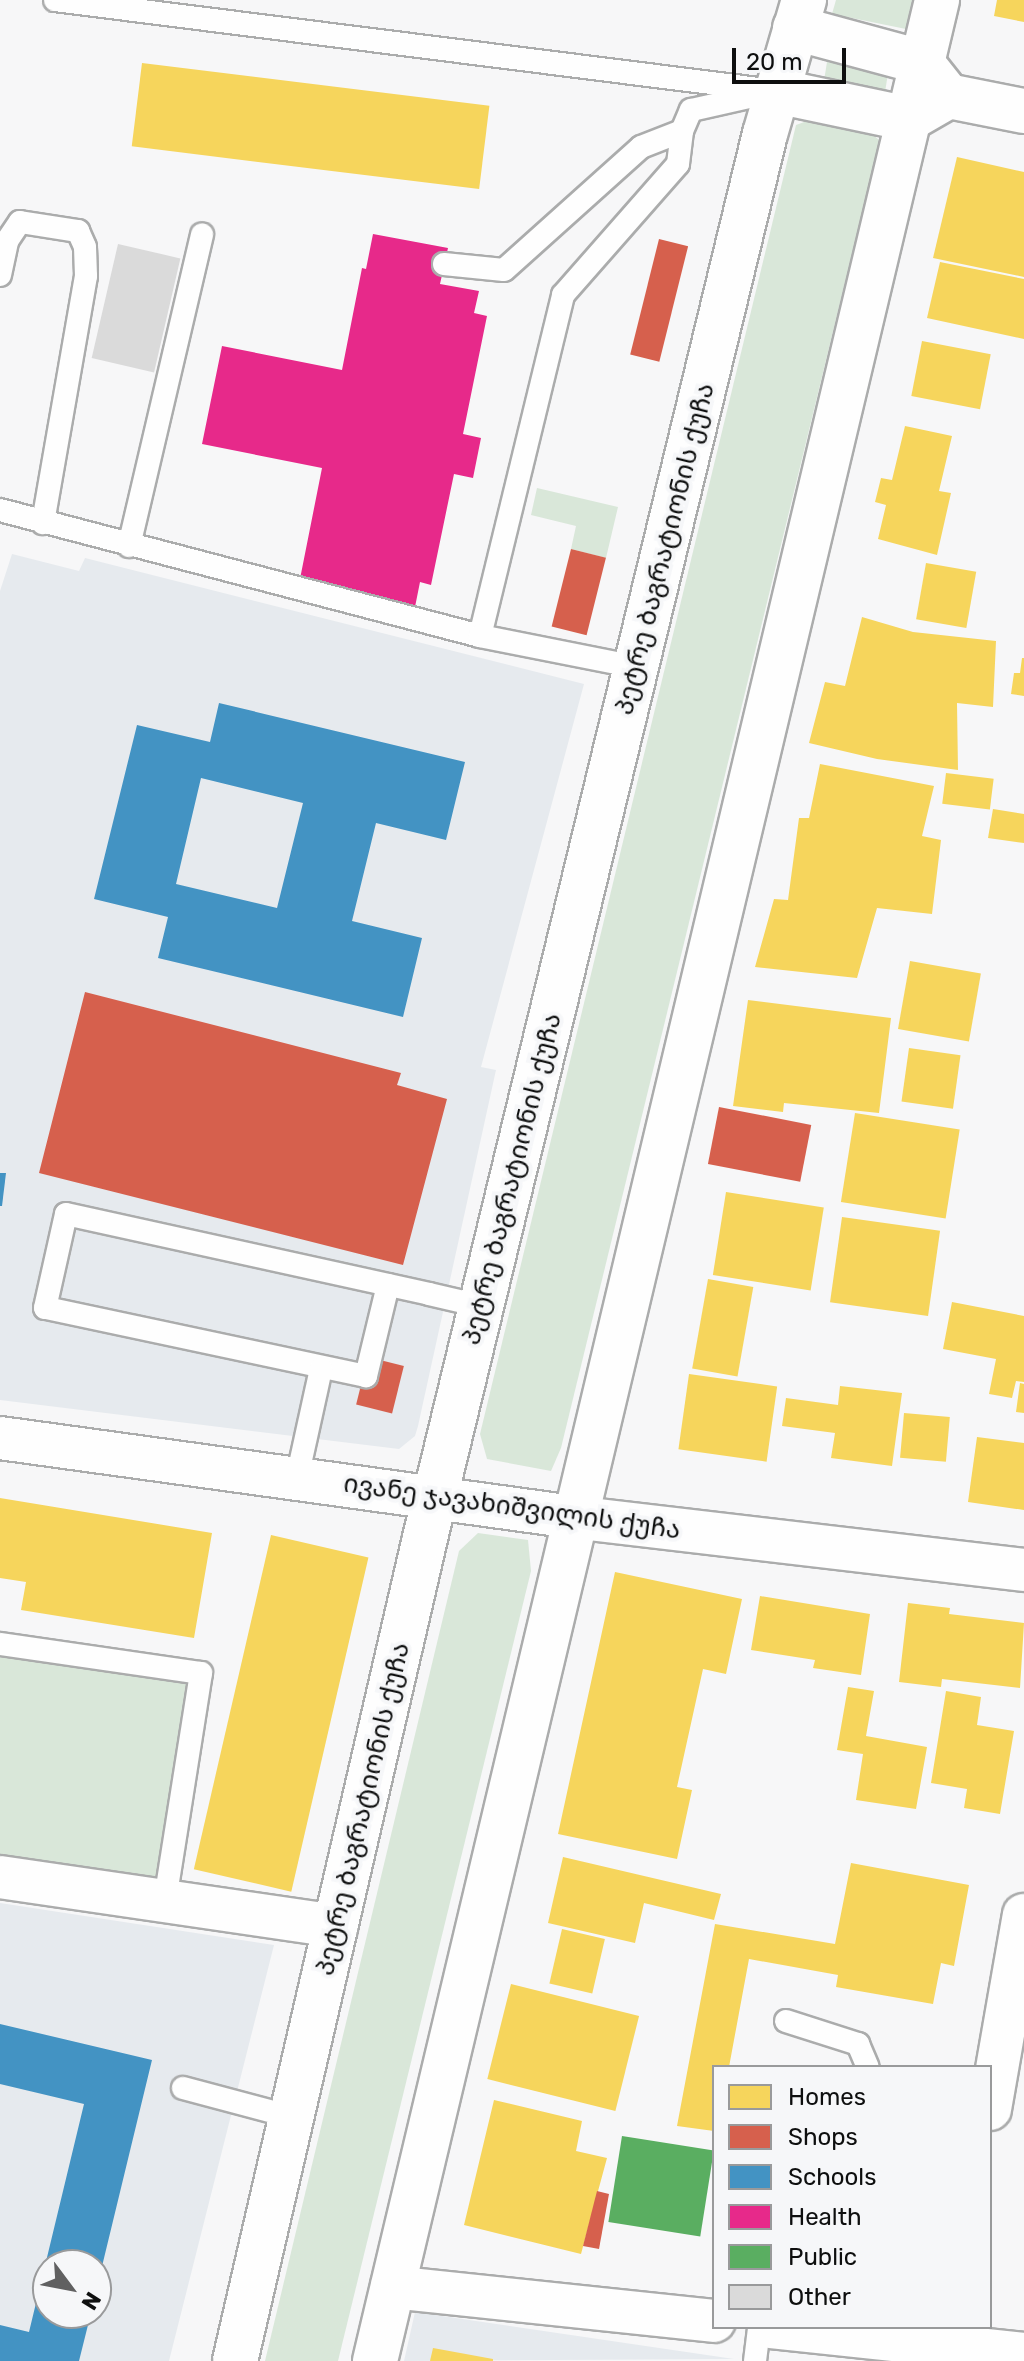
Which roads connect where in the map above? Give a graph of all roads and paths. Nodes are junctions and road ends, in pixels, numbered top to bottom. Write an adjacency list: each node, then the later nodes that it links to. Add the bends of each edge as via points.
1 (55, 0): 5 (lane)
2 (937, 0): 4 (main road)
3 (799, 14): 4 (main road); 5 (main road, პეტრე ბაგრატიონის ქუჩა)
4 (921, 62): 6 (main road); 8 (main road)
5 (776, 91): 8 (main road); 9 (lane, via 691,110); 17 (main road, პეტრე ბაგრატიონის ქუჩა)
6 (948, 96): 7 (main road); 8 (main road)
7 (1024, 111)
8 (909, 119): 24 (main road)
9 (682, 131): 11 (lane, via 641,147 504,270); 16 (lane, via 678,164 563,295)
10 (202, 234): 15 (lane)
11 (444, 264)
12 (0, 275): 14 (lane, via 7,241 20,222 78,231 85,247 86,276)
13 (0, 510): 14 (lane)
14 (43, 523): 15 (lane)
15 (129, 546): 16 (lane)
16 (480, 636): 17 (lane)
17 (637, 667): 19 (main road, პეტრე ბაგრატიონის ქუჩა)
18 (388, 1285): 19 (lane); 20 (lane, via 366,1376); 20 (lane, via 66,1214 45,1308)
19 (481, 1306): 23 (main road, პეტრე ბაგრატიონის ქუჩა)
20 (321, 1369): 22 (lane)
21 (0, 1438): 22 (street, ივანე ჯავახიშვილის ქუჩა)
22 (297, 1478): 23 (street, ივანე ჯავახიშვილის ქუჩა)
23 (435, 1497): 24 (street, ივანე ჯავახიშვილის ქუჩა); 30 (main road, პეტრე ბაგრატიონის ქუჩა)
24 (573, 1517): 25 (street, ივანე ჯავახიშვილის ქუჩა); 36 (main road)
25 (1024, 1570)
26 (0, 1644): 28 (lane, via 201,1673)
27 (0, 1877): 28 (street)
28 (165, 1901): 30 (street)
29 (1024, 1915): 34 (street)
30 (336, 1926): 35 (main road, პეტრე ბაგრატიონის ქუჩა)
31 (786, 2021): 32 (lane, via 858,2044)
32 (867, 2065)
33 (183, 2088): 35 (lane)
34 (992, 2098)
35 (292, 2117): 42 (main road, პეტრე ბაგრატიონის ქუჩა)
36 (392, 2287): 37 (street); 43 (main road)
37 (712, 2321)
38 (759, 2329): 44 (lane)
39 (792, 2329): 40 (street)
40 (949, 2344): 41 (street)
41 (1024, 2354)
42 (235, 2361)
43 (375, 2361)
44 (755, 2361)

